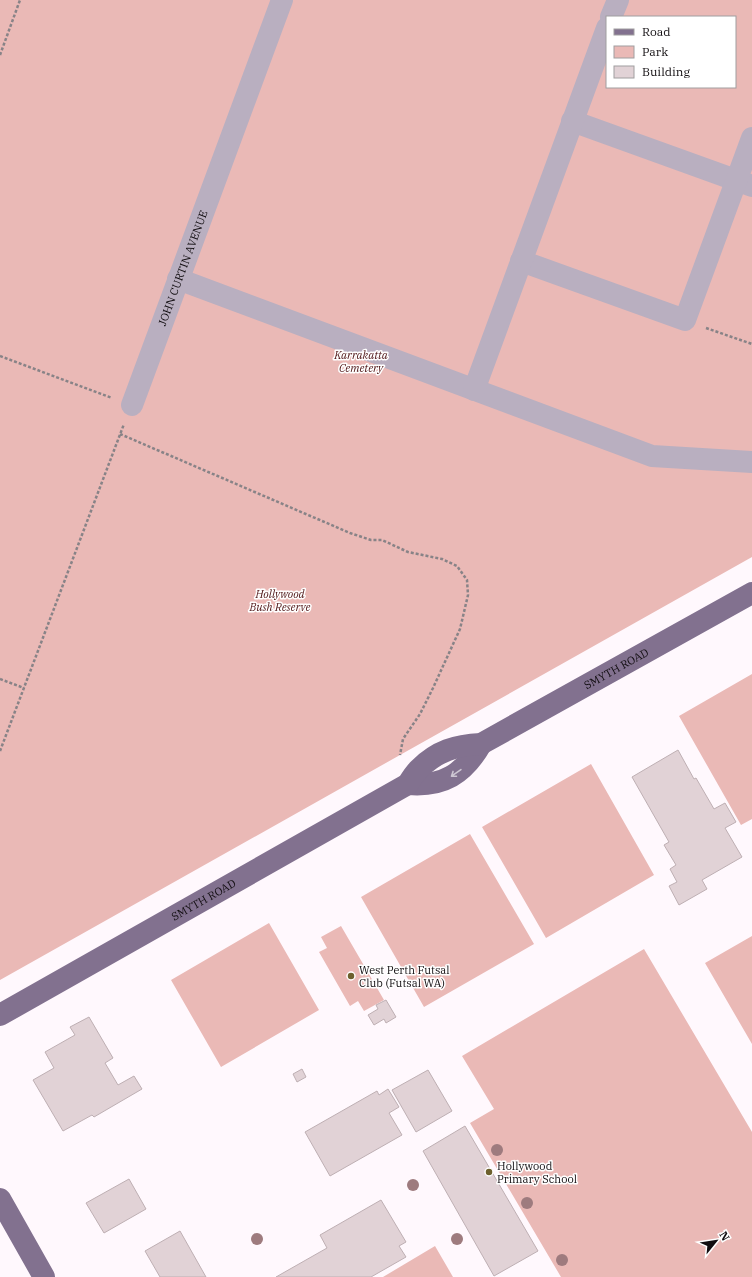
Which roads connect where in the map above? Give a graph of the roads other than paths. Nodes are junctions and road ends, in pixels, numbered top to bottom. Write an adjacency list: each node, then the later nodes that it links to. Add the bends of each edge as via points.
1 (282, 0): 9 (lane, JOHN CURTIN AVENUE)
2 (618, 0): 3 (lane)
3 (611, 16)
4 (606, 31): 5 (lane)
5 (572, 121): 7 (lane); 8 (lane)
6 (752, 138): 7 (lane)
7 (744, 183): 8 (lane, via 685,320)
8 (521, 261): 10 (lane)
9 (178, 279): 10 (lane); 11 (lane, JOHN CURTIN AVENUE)
10 (474, 390): 12 (lane, via 652,456)
11 (132, 405)
12 (752, 462)
13 (752, 593): 14 (main road, SMYTH ROAD, via 481,744 453,747 440,753 419,769 405,786)
14 (0, 1015)
15 (0, 1199): 16 (main road)
16 (44, 1277)

